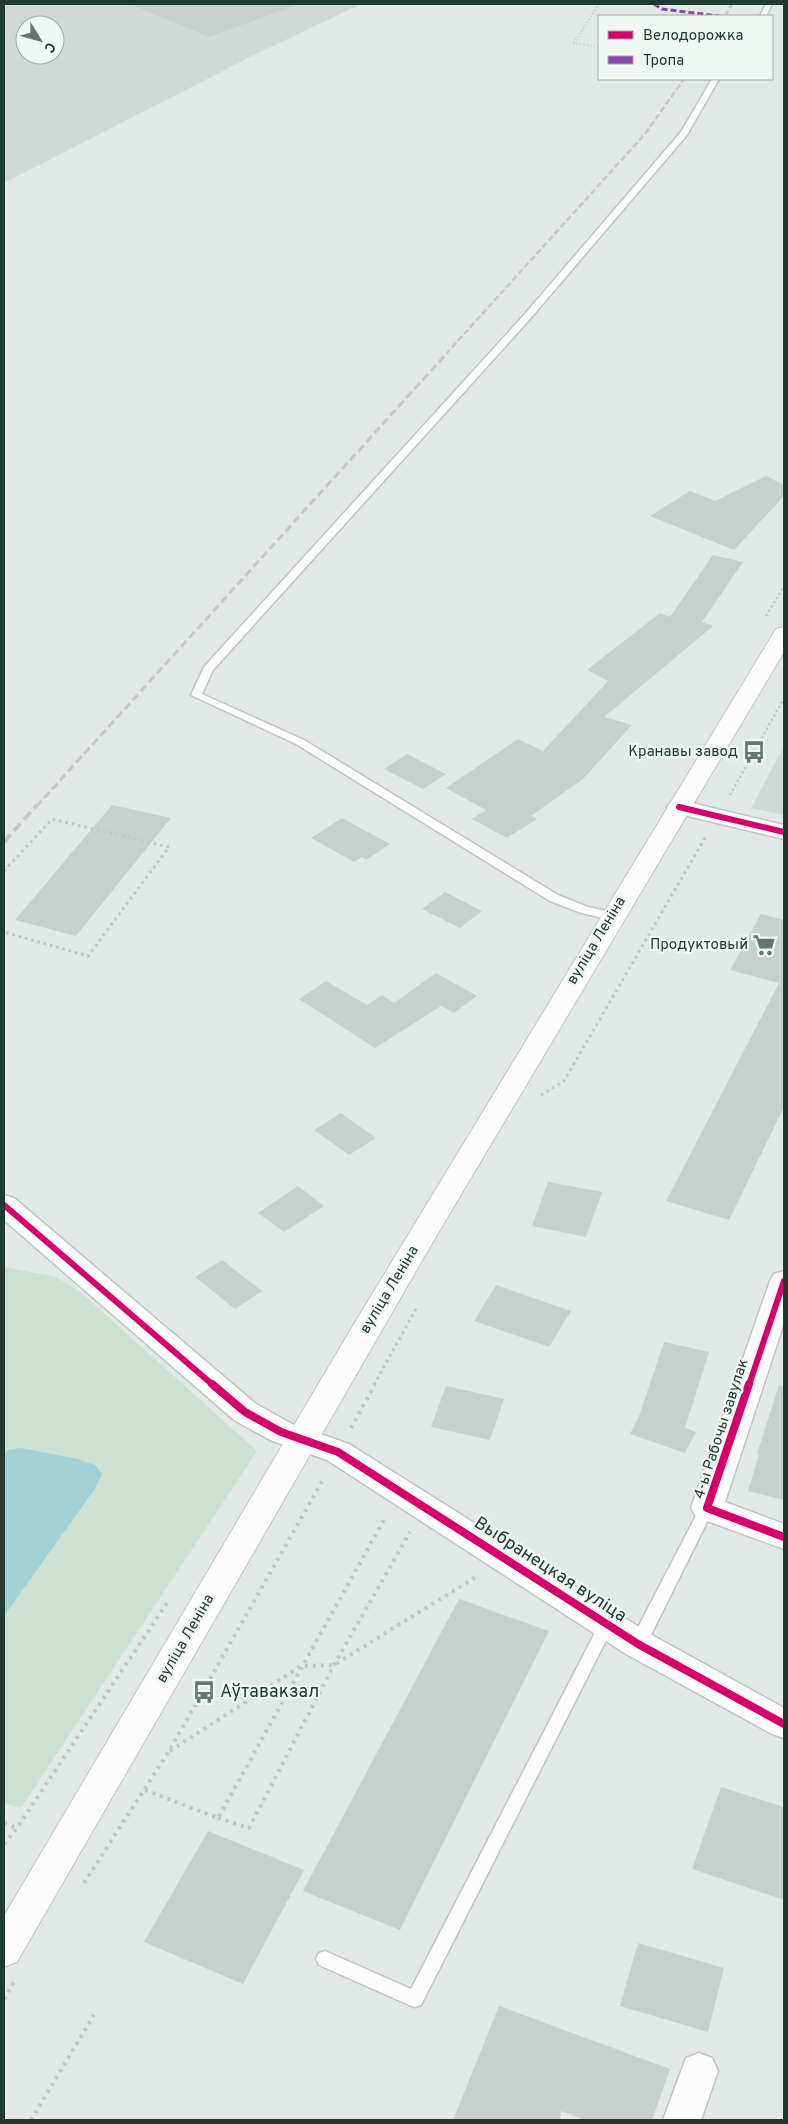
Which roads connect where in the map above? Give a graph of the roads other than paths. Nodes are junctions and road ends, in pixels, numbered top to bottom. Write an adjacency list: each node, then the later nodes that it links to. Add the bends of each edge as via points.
1 (714, 80): 5 (lane, via 684,133 527,317 214,662 196,696 300,742 554,898)
2 (784, 634): 3 (main road, вуліца Леніна)
3 (679, 808): 4 (street); 5 (main road, вуліца Леніна)
4 (784, 832)
5 (612, 916): 8 (main road, вуліца Леніна)
6 (4, 1206): 8 (street, Выбранецкая вуліца, via 245,1412 281,1432)
7 (784, 1281): 9 (street, 4-ы Рабочы завулак)
8 (302, 1439): 11 (street, Выбранецкая вуліца, via 338,1452); 14 (main road, вуліца Леніна, via 66,1847)
9 (707, 1508): 10 (street, 4-ы Рабочы завулак); 12 (lane)
10 (784, 1537)
11 (606, 1625): 12 (street, Выбранецкая вуліца); 15 (lane, via 415,2000)
12 (638, 1644): 13 (street, Выбранецкая вуліца)
13 (784, 1724)
14 (8, 1934)
15 (325, 1959)
16 (700, 2071): 17 (street)
17 (682, 2120)

